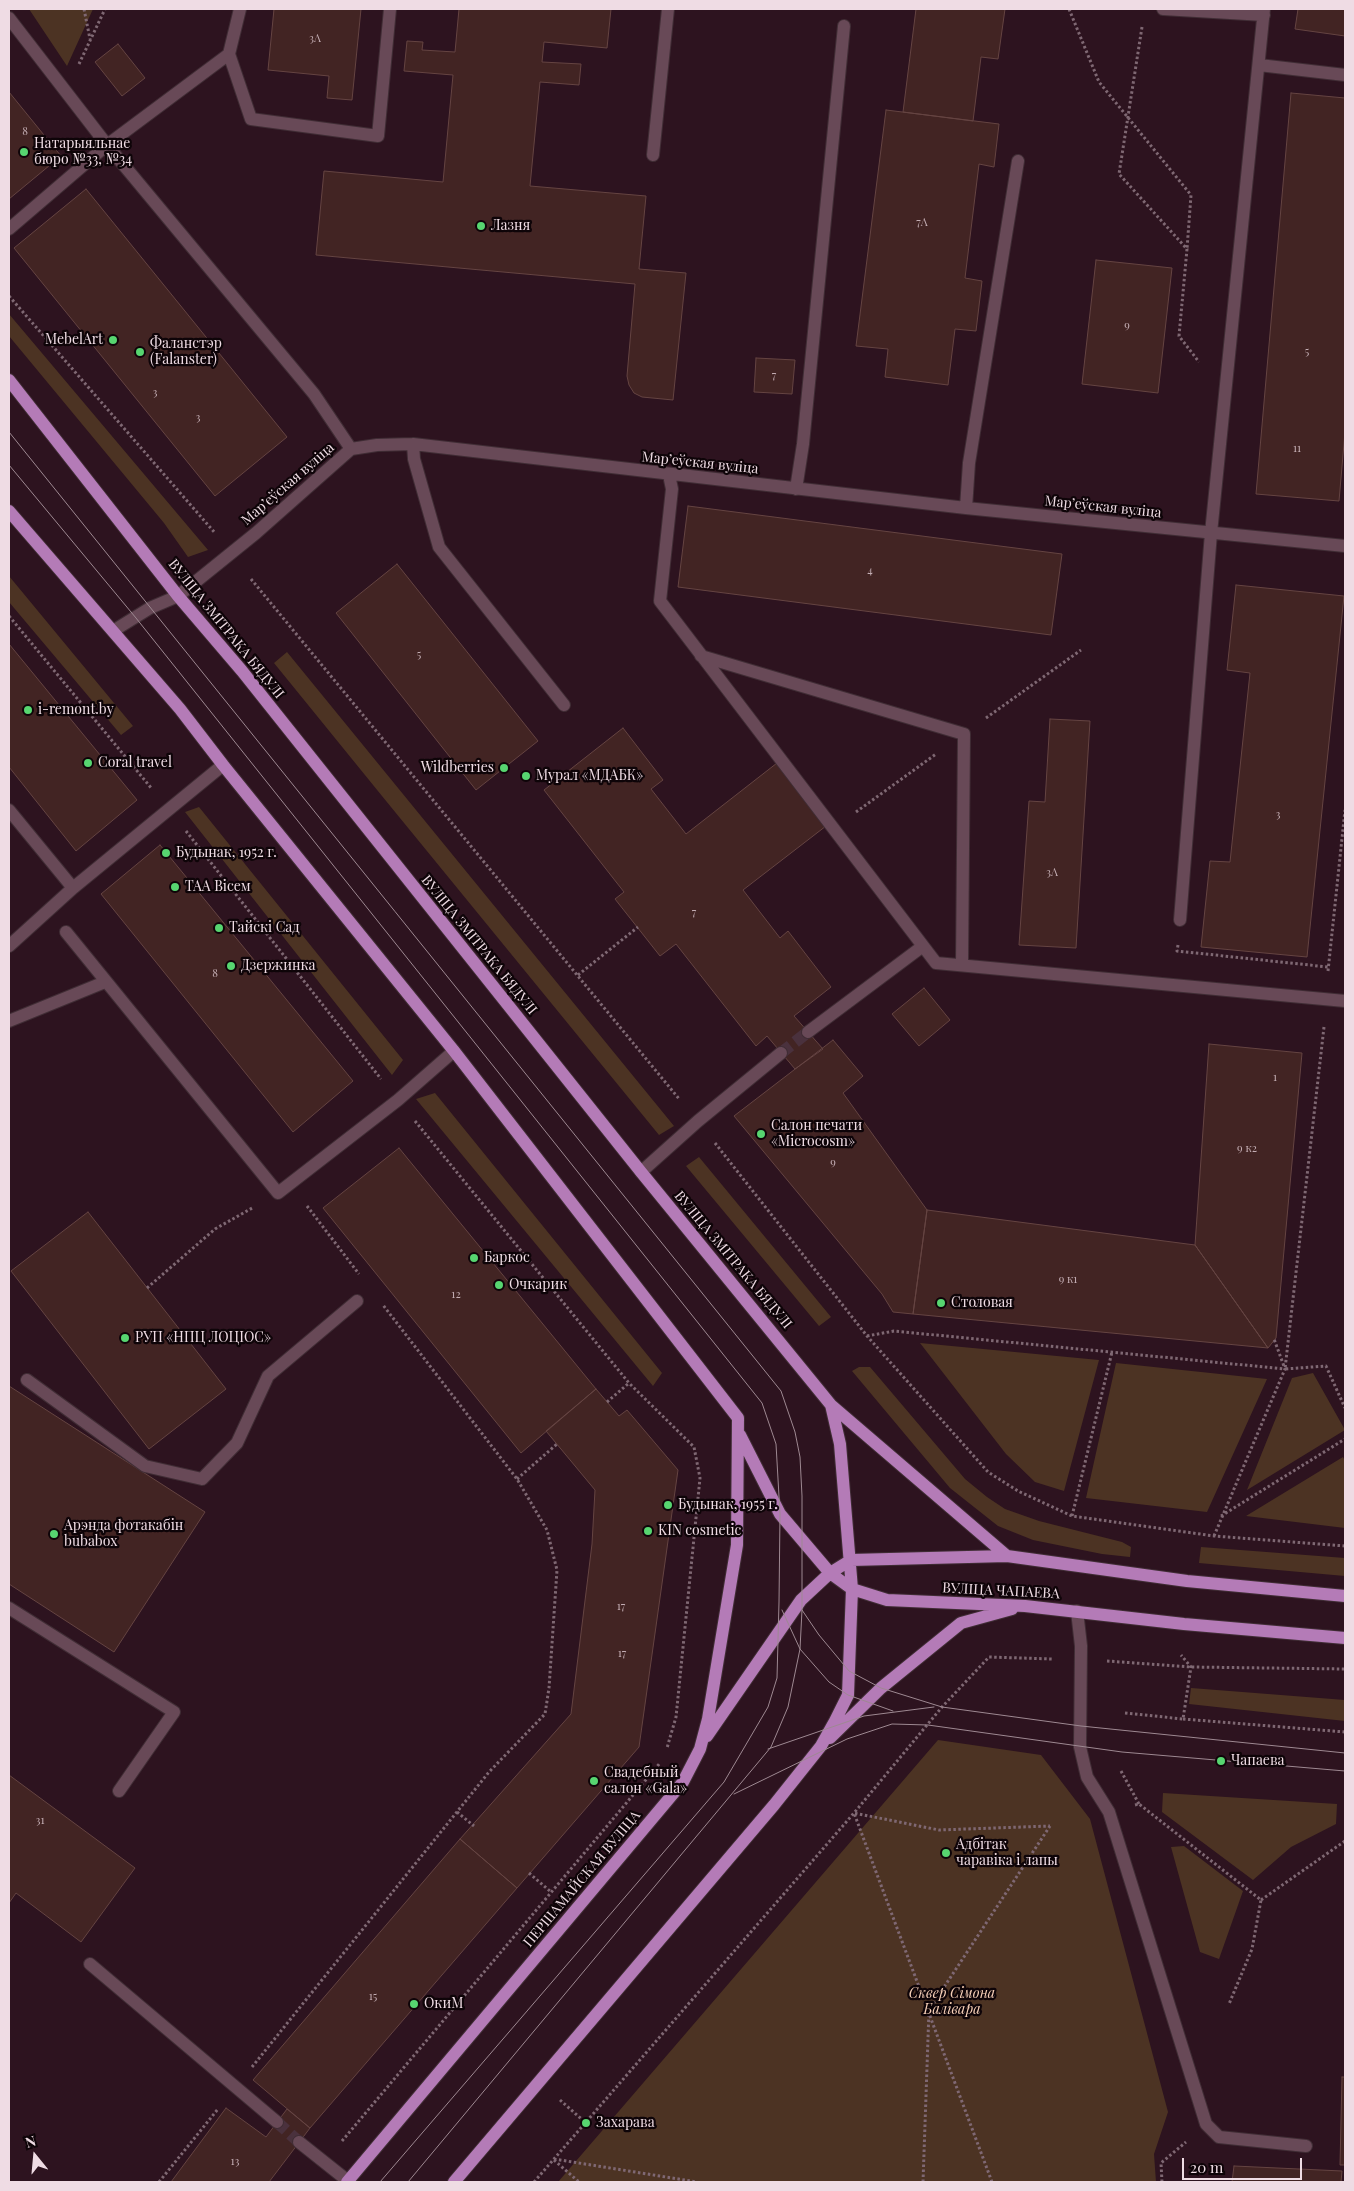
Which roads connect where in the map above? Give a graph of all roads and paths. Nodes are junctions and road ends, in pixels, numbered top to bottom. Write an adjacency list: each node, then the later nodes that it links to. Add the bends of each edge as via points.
1 (84, 9): 12 (path)
2 (105, 9): 12 (path)
3 (240, 9): 13 (street)
4 (390, 9): 13 (street, via 378,136 251,120)
5 (668, 9): 19 (street)
6 (1069, 9): 17 (path, via 1099,82)
7 (1163, 9): 8 (street)
8 (1264, 12): 14 (street)
9 (9, 18): 16 (street)
10 (1143, 18): 17 (path)
11 (844, 26): 29 (street)
12 (90, 39): 16 (path)
13 (228, 54): 18 (street)
14 (1259, 65): 15 (street); 25 (street)
15 (1345, 76)
16 (66, 92): 18 (street)
17 (1126, 116): 22 (path, via 1191,195); 22 (path, via 1119,174)
18 (107, 145): 21 (street); 27 (street, via 314,394)
19 (653, 155)
20 (1018, 161): 30 (street, via 969,463)
21 (9, 229)
22 (1187, 250): 25 (path, via 1179,336)
23 (9, 296): 33 (path)
24 (9, 380): 36 (main road, ВУЛІЦА ЗМІТРАКА БЯДУЛІ)
25 (1226, 396): 32 (street)
26 (413, 444): 27 (street, Марʼеўская вуліца); 28 (street, Марʼеўская вуліца); 40 (street, via 414,459 439,547)
27 (351, 449): 36 (street, Марʼеўская вуліца)
28 (669, 475): 29 (street, Марʼеўская вуліца); 39 (street, via 672,489 660,602)
29 (796, 489): 30 (street, Марʼеўская вуліца)
30 (966, 508): 32 (street, Марʼеўская вуліца)
31 (9, 511): 38 (main road)
32 (1211, 533): 34 (street, Марʼеўская вуліца); 46 (street)
33 (215, 534)
34 (1345, 546)
35 (251, 579): 53 (path)
36 (178, 596): 38 (street, Марʼеўская вуліца, via 150,608); 63 (main road, ВУЛІЦА ЗМІТРАКА БЯДУЛІ, via 248,679)
37 (9, 616): 42 (path)
38 (113, 631): 41 (main road, via 180,709)
39 (701, 656): 50 (street); 51 (street, via 964,734)
40 (564, 706)
41 (222, 765): 42 (street); 59 (main road)
42 (169, 809): 45 (street); 61 (path)
43 (9, 810): 45 (street)
44 (1345, 810): 52 (path)
45 (73, 888): 49 (street)
46 (1180, 920): 52 (path, via 1177,951)
47 (638, 927): 53 (path)
48 (66, 932): 54 (street)
49 (9, 946)
50 (923, 946): 51 (street, via 936,963); 58 (street)
51 (962, 965): 55 (street)
52 (1328, 967): 55 (path)
53 (578, 976): 62 (path)
54 (105, 982): 57 (street); 65 (street)
55 (1327, 998): 56 (street); 73 (path)
56 (1345, 1001)
57 (9, 1021)
58 (808, 1032)
59 (454, 1051): 61 (street); 79 (main road, via 738,1418)
60 (780, 1053): 62 (street)
61 (398, 1100): 64 (street); 75 (path)
62 (698, 1121): 63 (street); 70 (path)
63 (641, 1172): 77 (main road, ВУЛІЦА ЗМІТРАКА БЯДУЛІ)
64 (290, 1184): 65 (street); 66 (path)
65 (278, 1193): 67 (path, via 215,1229)
66 (362, 1277)
67 (147, 1288)
68 (380, 1300): 82 (path)
69 (357, 1301): 74 (street, via 268,1376 237,1443 202,1479 145,1466)
70 (867, 1336): 72 (path, via 894,1331); 83 (path, via 988,1472 1018,1491)
71 (1274, 1339): 73 (path)
72 (1112, 1352): 73 (path); 83 (path)
73 (1285, 1369): 78 (path, via 1326,1366); 84 (path)
74 (27, 1380)
75 (629, 1383): 76 (path); 105 (path, via 694,1447 700,1478 676,1717)
76 (607, 1402)
77 (831, 1404): 87 (main road); 88 (main road, ВУЛІЦА ЗМІТРАКА БЯДУЛІ, via 840,1444)
78 (1345, 1408)
79 (738, 1431): 89 (main road, ВУЛІЦА ЧАПАЕВА, via 780,1514); 103 (main road, ПЕРШАМАЙСКАЯ ВУЛІЦА, via 737,1545)
80 (1345, 1439): 84 (path)
81 (557, 1444): 82 (path)
82 (517, 1479): 111 (path, via 547,1530 557,1570 545,1714 489,1772)
83 (1072, 1516): 85 (path)
84 (1221, 1517): 85 (path)
85 (1214, 1536): 86 (path)
86 (1345, 1546)
87 (1007, 1556): 88 (main road); 91 (main road, via 1187,1581)
88 (851, 1560): 89 (main road); 90 (main road, ВУЛІЦА ЗМІТРАКА БЯДУЛІ)
89 (830, 1573): 90 (main road, ВУЛІЦА ЧАПАЕВА); 103 (main road, via 801,1600)
90 (852, 1589): 92 (main road, ВУЛІЦА ЧАПАЕВА, via 887,1600); 104 (main road, via 848,1695)
91 (1345, 1596)
92 (1026, 1606): 94 (main road, ВУЛІЦА ЧАПАЕВА); 104 (main road, via 961,1623 881,1688)
93 (9, 1608): 108 (street, via 174,1712)
94 (1077, 1611): 95 (main road, ВУЛІЦА ЧАПАЕВА); 97 (street)
95 (1345, 1638)
96 (1181, 1655): 98 (path)
97 (1081, 1659): 98 (path); 112 (path, via 989,1657 942,1707); 125 (street, via 1080,1747 1087,1777 1109,1812)
98 (1191, 1667): 99 (path); 101 (path)
99 (1345, 1669)
100 (1125, 1713): 101 (path)
101 (1183, 1719): 102 (path)
102 (1345, 1732)
103 (702, 1742): 131 (main road, ПЕРШАМАЙСКАЯ ВУЛІЦА, via 683,1782)
104 (821, 1746): 121 (main road)
105 (666, 1749)
106 (664, 1757): 116 (path)
107 (1120, 1771): 109 (path)
108 (119, 1790)
109 (1139, 1804): 110 (path); 117 (path)
110 (1131, 1806)
111 (457, 1812): 113 (path); 122 (path)
112 (854, 1813): 120 (path); 120 (path, via 939,1830 1050,1826); 124 (path)
113 (474, 1826)
114 (1345, 1841): 117 (path)
115 (529, 1873): 116 (path)
116 (551, 1892): 129 (path)
117 (1261, 1900): 119 (path, via 1252,1948)
118 (90, 1964): 122 (street)
119 (1229, 2004)
120 (929, 2010): 136 (path); 137 (path)
121 (539, 2083): 124 (path); 132 (main road)
122 (235, 2088): 123 (street); 130 (path)
123 (277, 2122)
124 (586, 2123): 128 (path)
125 (1206, 2124): 127 (street, via 1219,2137); 138 (path, via 1161,2163)
126 (300, 2142): 129 (street)
127 (1306, 2146)
128 (554, 2159): 133 (path); 134 (path); 135 (path)
129 (324, 2162): 131 (street)
130 (159, 2182)
131 (348, 2182)
132 (454, 2182)
133 (534, 2182)
134 (579, 2182)
135 (697, 2182)
136 (923, 2182)
137 (992, 2182)
138 (1162, 2182)

